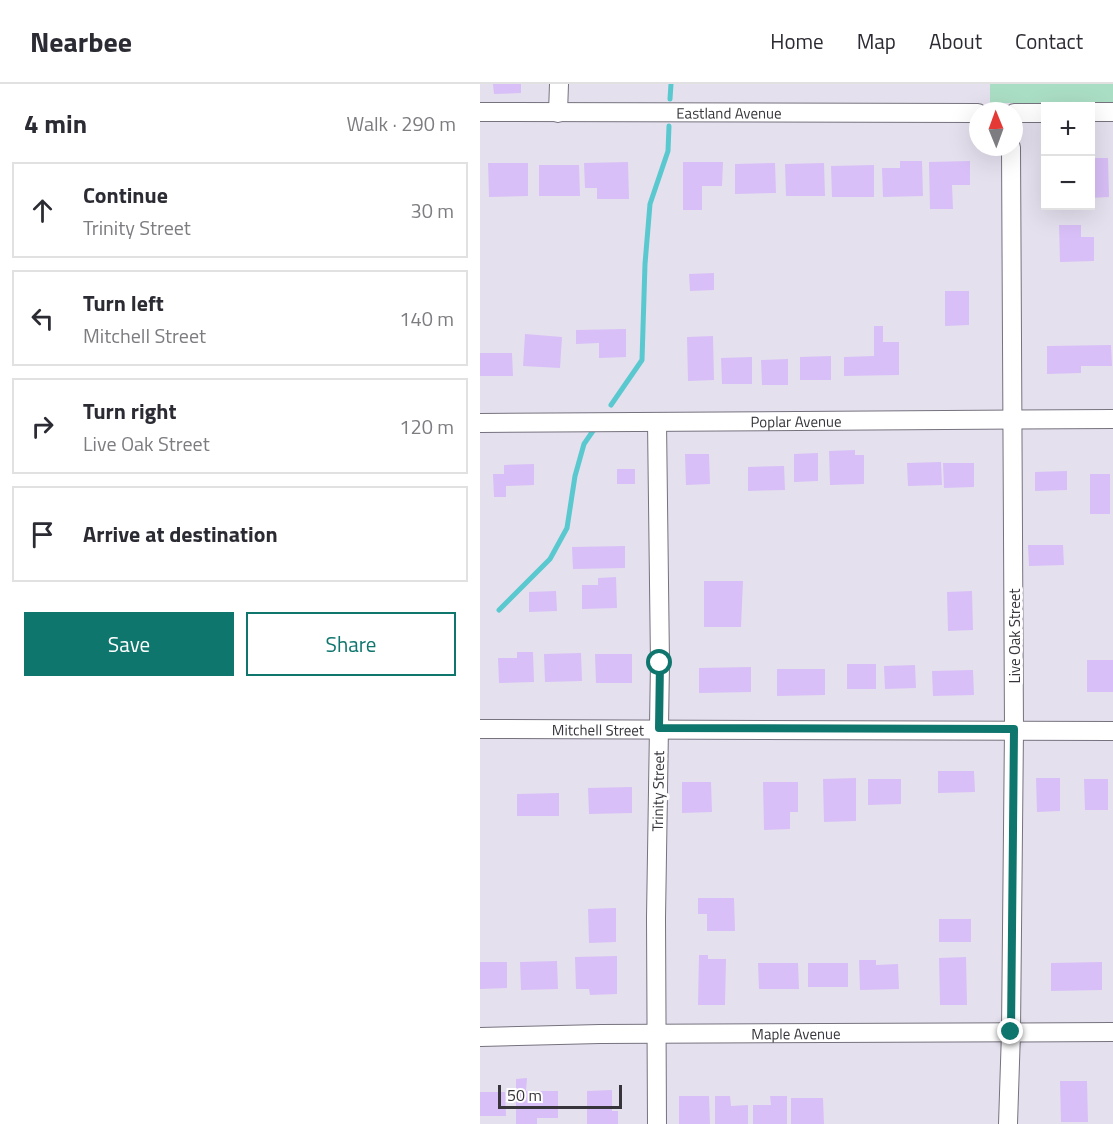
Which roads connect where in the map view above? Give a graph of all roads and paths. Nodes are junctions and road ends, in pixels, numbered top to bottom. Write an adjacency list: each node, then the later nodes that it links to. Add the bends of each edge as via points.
1 (559, 84): 5 (street)
2 (480, 112): 5 (street, Eastland Avenue)
3 (1095, 112): 4 (street)
4 (1113, 112)
5 (558, 113): 6 (street, Eastland Avenue)
6 (969, 113)
7 (1023, 113): 8 (street)
8 (1041, 113)
9 (1011, 156): 11 (street, Live Oak Street)
10 (1113, 419): 11 (street, Poplar Avenue)
11 (1014, 420): 12 (street, Poplar Avenue); 16 (street, Live Oak Street)
12 (657, 422): 13 (street, Poplar Avenue); 14 (street, Trinity Street)
13 (480, 423)
14 (659, 728): 15 (street, Mitchell Street); 16 (street, Mitchell Street); 20 (street, Trinity Street)
15 (480, 729)
16 (1014, 729): 17 (street, Mitchell Street); 18 (street, Live Oak Street)
17 (1113, 731)
18 (1011, 1032): 19 (street, Maple Avenue); 20 (street, Maple Avenue); 23 (street, Live Oak Street)
19 (1113, 1032)
20 (657, 1035): 21 (street, Maple Avenue); 22 (street, Trinity Street)
21 (480, 1037)
22 (657, 1124)
23 (1008, 1124)

